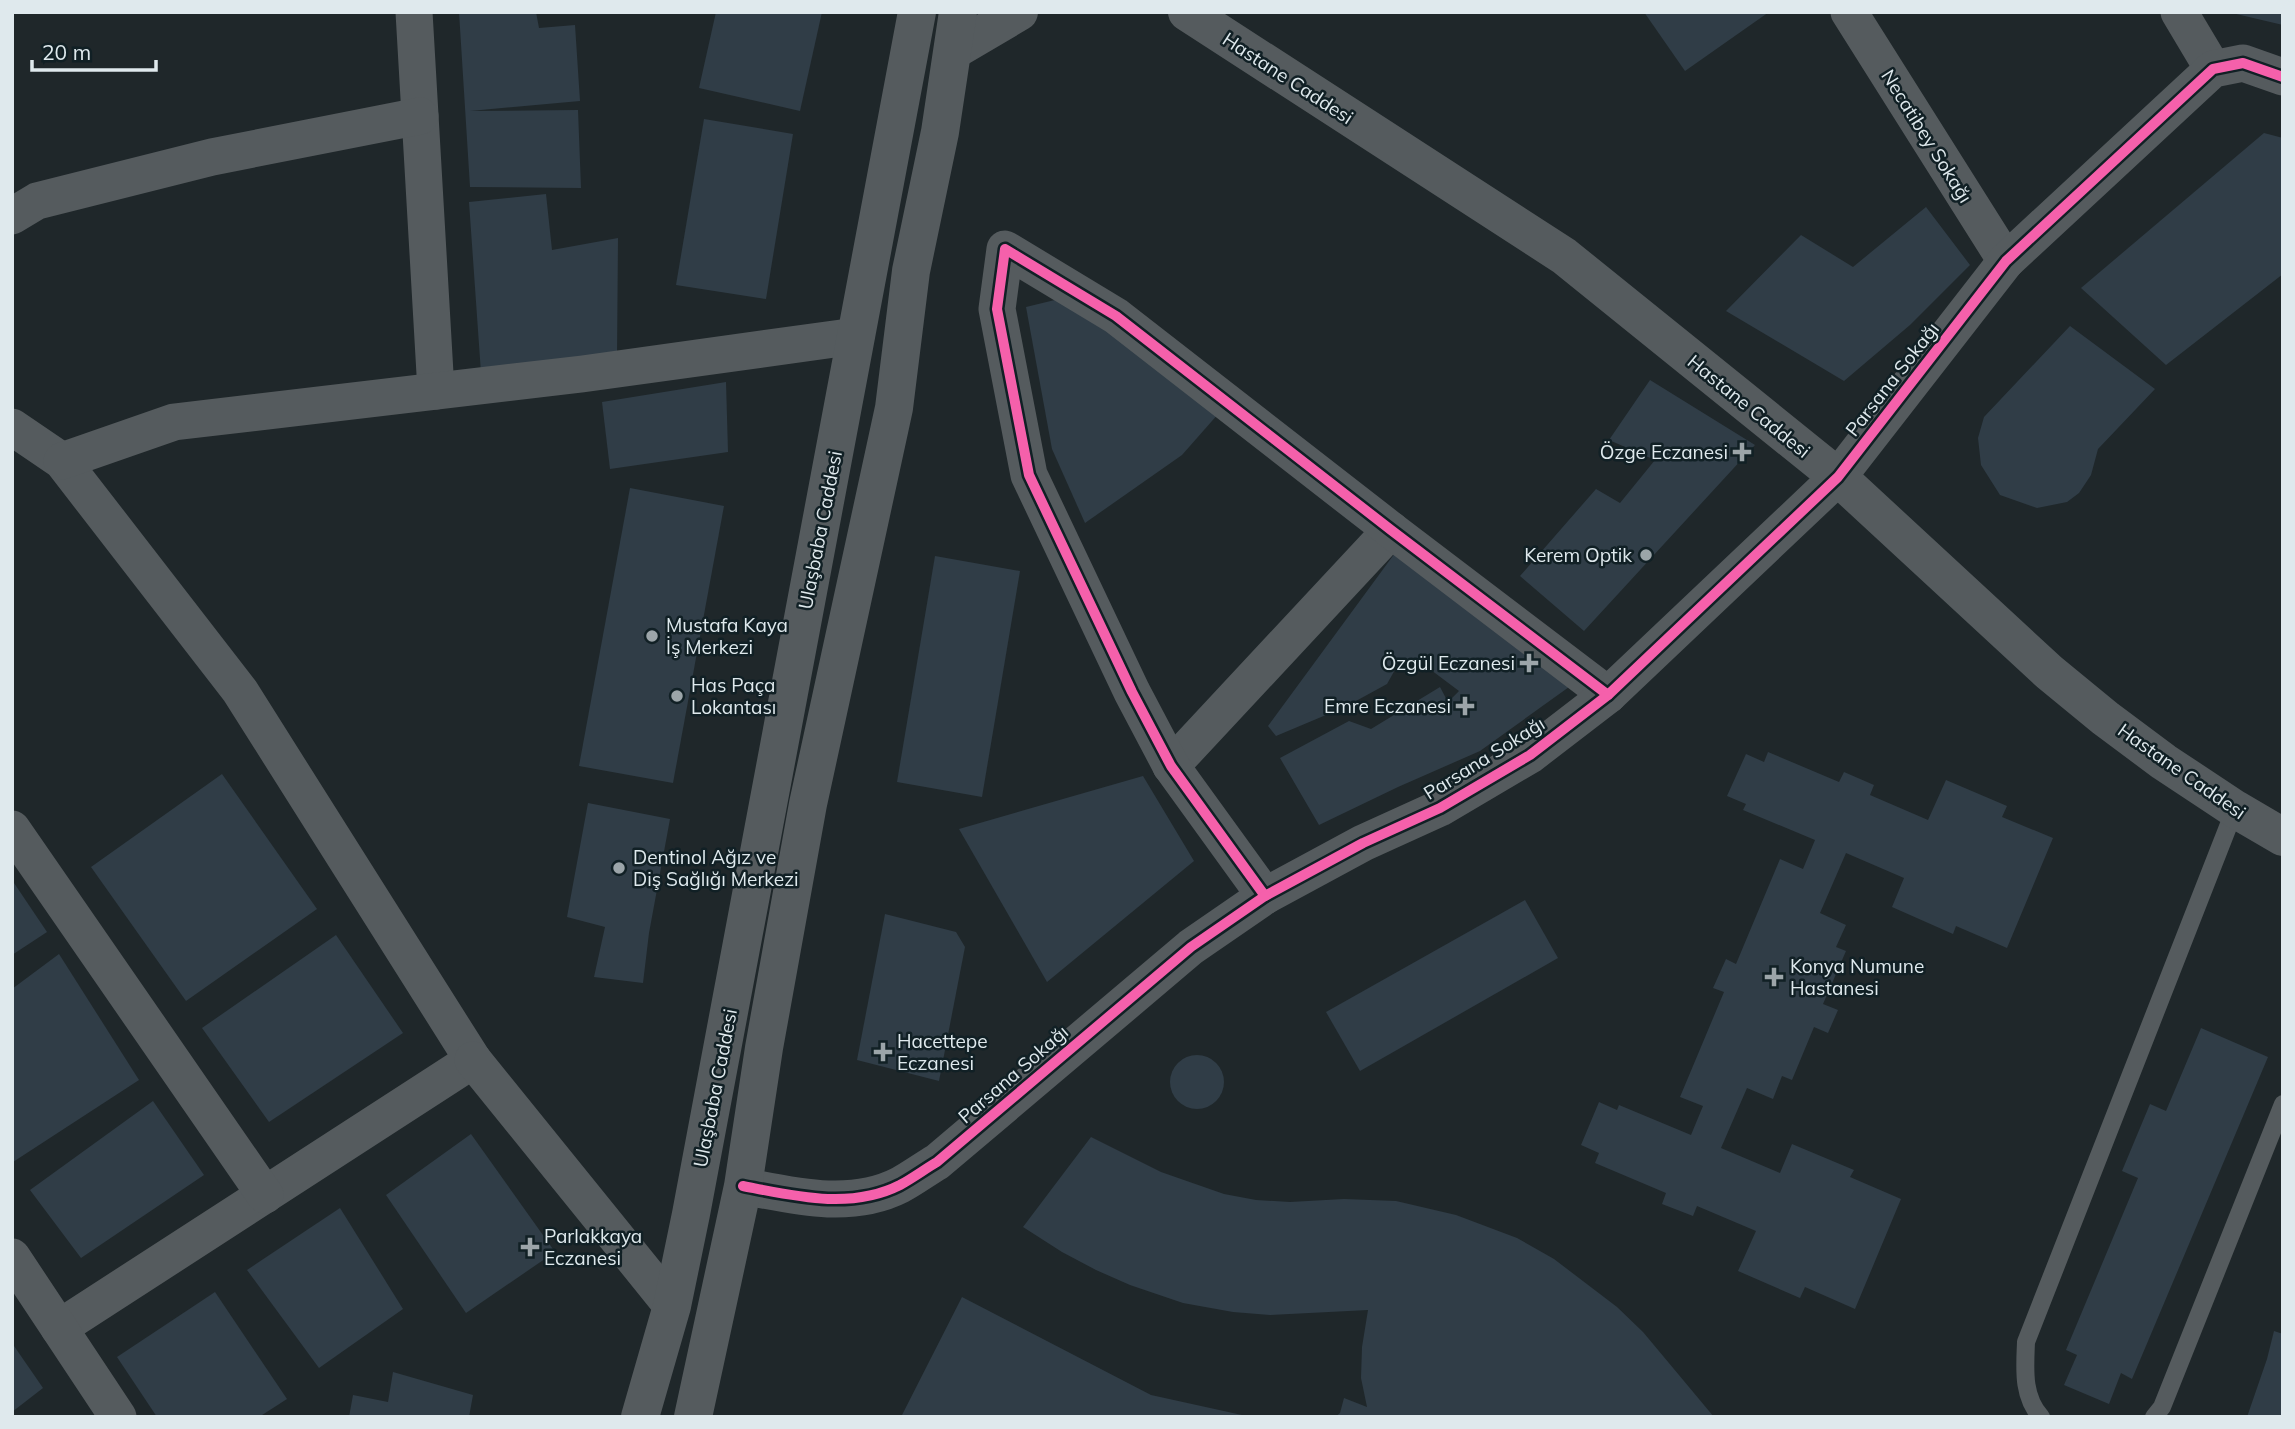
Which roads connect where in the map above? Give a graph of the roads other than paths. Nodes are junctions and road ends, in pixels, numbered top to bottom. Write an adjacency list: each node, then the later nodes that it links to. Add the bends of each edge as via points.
1 (414, 12): 11 (street)
2 (917, 12): 14 (main road, Ulaşbaba Caddesi)
3 (958, 12): 8 (main road, Ulaşbaba Caddesi)
4 (1019, 12): 8 (main road)
5 (1187, 12): 18 (main road, Hastane Caddesi, via 1564,256)
6 (1849, 12): 13 (street, Necatibey Sokağı)
7 (2179, 12): 9 (street)
8 (953, 51): 28 (main road, Ulaşbaba Caddesi, via 911,271 894,408 808,804)
9 (2213, 69): 10 (street, via 2244,63); 13 (street, Parsana Sokağı)
10 (2283, 77)
11 (420, 116): 12 (street, via 199,160 37,201); 15 (street)
12 (12, 216)
13 (2006, 261): 18 (street, Parsana Sokağı)
14 (856, 336): 15 (street); 31 (main road, Ulaşbaba Caddesi)
15 (436, 391): 17 (street, via 174,422)
16 (12, 427): 17 (street)
17 (62, 461): 26 (street, via 240,691)
18 (1838, 477): 20 (street, Parsana Sokağı); 22 (main road, Hastane Caddesi, via 2049,672 2164,762)
19 (1391, 530): 20 (street); 21 (street); 21 (street, via 1116,316 1005,249 997,309 1029,475)
20 (1608, 695): 25 (street, Parsana Sokağı, via 1530,755 1451,802)
21 (1171, 766): 25 (street)
22 (2235, 809): 24 (main road, Hastane Caddesi); 36 (lane, via 2026,1342 2024,1376)
23 (12, 828): 29 (street)
24 (2283, 837)
25 (1265, 896): 28 (street, Parsana Sokağı, via 1191,947 937,1162 898,1186 855,1199 802,1197)
26 (473, 1060): 29 (street); 31 (street)
27 (2283, 1104): 37 (lane, via 2162,1407)
28 (743, 1186): 35 (main road, Ulaşbaba Caddesi)
29 (265, 1195): 32 (street)
30 (12, 1257): 32 (street)
31 (672, 1306): 34 (main road, Ulaşbaba Caddesi)
32 (59, 1328): 33 (street)
33 (118, 1417)
34 (640, 1417)
35 (693, 1417)
36 (2040, 1417)
37 (2154, 1417)

